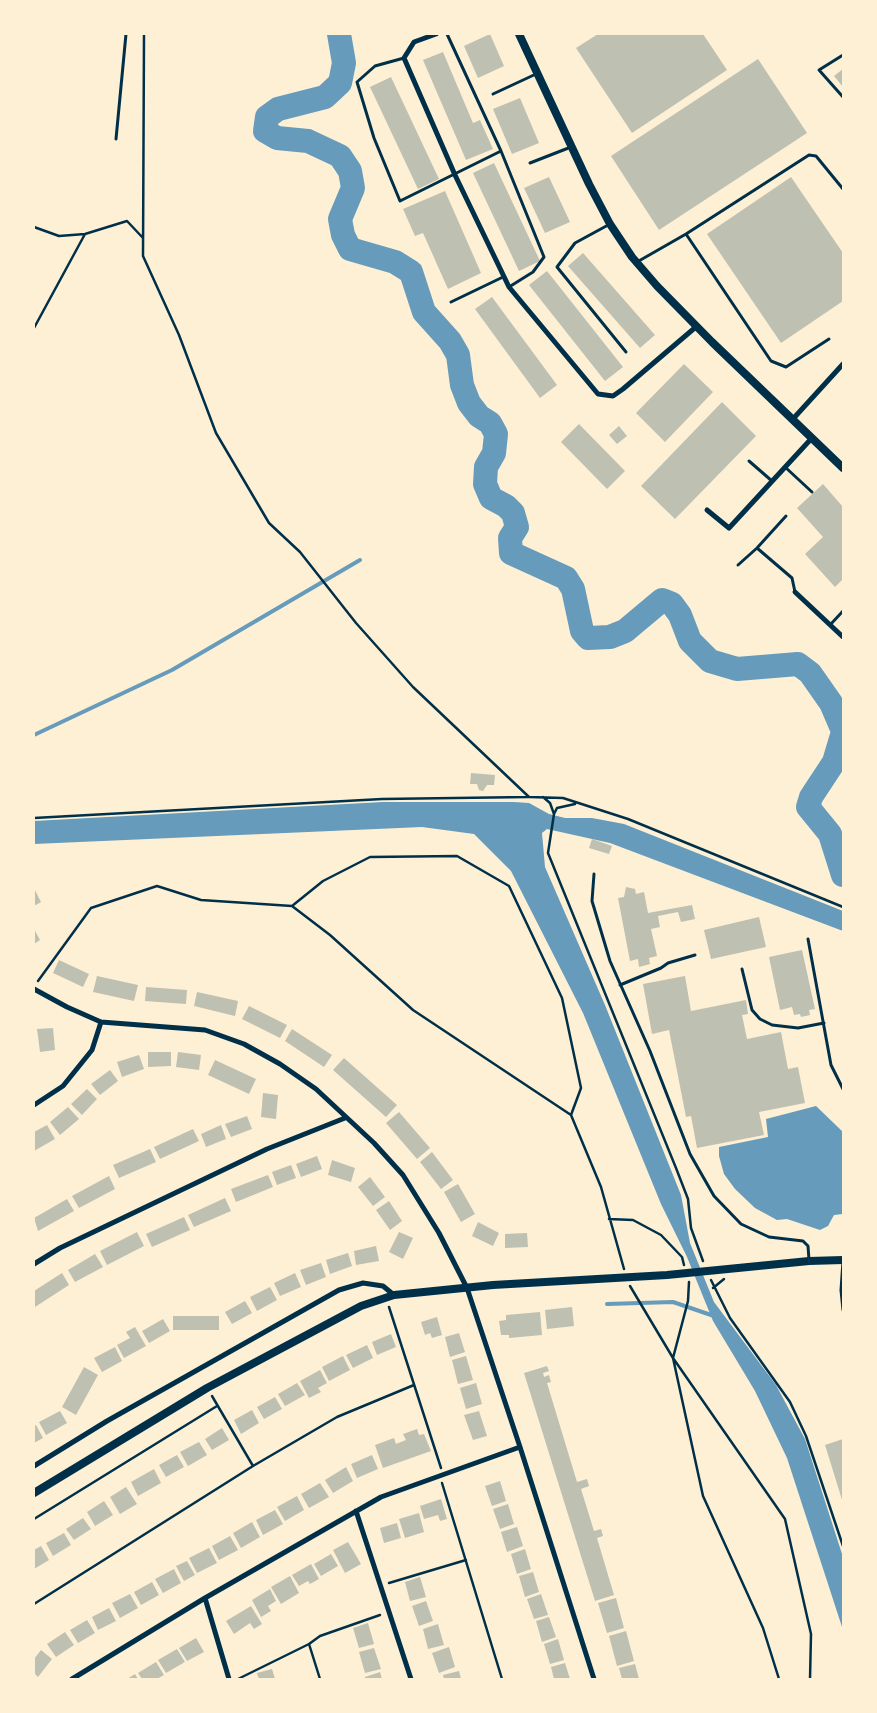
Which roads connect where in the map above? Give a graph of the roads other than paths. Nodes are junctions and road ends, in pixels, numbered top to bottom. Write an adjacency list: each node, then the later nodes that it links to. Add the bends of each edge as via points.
1 (126, 34): 10 (lane)
2 (436, 34): 6 (street, via 414,42)
3 (447, 34): 12 (lane)
4 (519, 34): 7 (street)
5 (843, 55): 9 (lane, via 819,70)
6 (404, 58): 14 (street); 14 (lane, via 376,66 357,82 374,138 400,201)
7 (537, 74): 8 (lane); 11 (street)
8 (494, 94)
9 (843, 97)
10 (116, 139)
11 (571, 146): 13 (lane); 16 (street)
12 (501, 151): 14 (lane); 20 (lane, via 544,257 533,272)
13 (530, 163)
14 (455, 175): 19 (street)
15 (843, 189): 17 (lane, via 816,156 809,155)
16 (610, 224): 18 (street); 24 (lane, via 576,243 557,267)
17 (686, 234): 18 (lane); 23 (lane, via 771,361 786,367)
18 (636, 262): 22 (street)
19 (503, 277): 20 (street); 21 (lane)
20 (509, 287): 22 (street, via 598,394 604,396 613,396 623,389)
21 (451, 302)
22 (697, 326): 26 (street)
23 (829, 339)
24 (626, 352)
25 (843, 364): 26 (street)
26 (792, 420): 27 (street)
27 (811, 439): 29 (street); 30 (street)
28 (749, 461): 31 (lane)
29 (785, 467): 31 (street); 32 (lane)
30 (843, 468)
31 (772, 481): 33 (street, via 729,528)
32 (812, 492)
33 (707, 510)
34 (786, 516): 35 (lane)
35 (757, 548): 36 (lane); 37 (lane, via 792,578)
36 (738, 565)
37 (795, 592): 39 (street)
38 (843, 611): 39 (lane)
39 (830, 625): 40 (street)
40 (843, 637)
41 (594, 874): 45 (lane, via 592,901)
42 (808, 939): 48 (lane)
43 (695, 955): 45 (lane, via 668,963)
44 (742, 969): 48 (lane, via 752,1010 760,1019 772,1025 798,1028)
45 (620, 985): 52 (lane, via 690,1154 714,1196 741,1224 769,1237 802,1241 808,1246)
46 (34, 988): 47 (street, via 67,1008)
47 (101, 1022): 50 (street, via 92,1050 64,1086); 51 (street, via 205,1030 244,1044 280,1064 316,1090)
48 (824, 1023): 49 (lane, via 831,1065)
49 (843, 1089)
50 (34, 1105)
51 (345, 1118): 54 (street, via 267,1149 60,1248); 55 (street, via 403,1175 439,1233)
52 (809, 1260): 53 (street); 55 (street, via 667,1275)
53 (843, 1260): 57 (lane)
54 (34, 1264)
55 (467, 1288): 56 (street); 58 (street)
56 (390, 1297): 59 (street, via 383,1286 363,1283 339,1290); 60 (street, via 362,1306 311,1331 207,1388)
57 (843, 1310)
58 (520, 1447): 61 (street, via 442,1473 381,1497); 66 (street)
59 (34, 1466)
60 (34, 1492)
61 (356, 1511): 62 (street); 65 (street)
62 (204, 1598): 63 (street); 64 (street)
63 (72, 1679)
64 (229, 1679)
65 (410, 1679)
66 (594, 1679)

